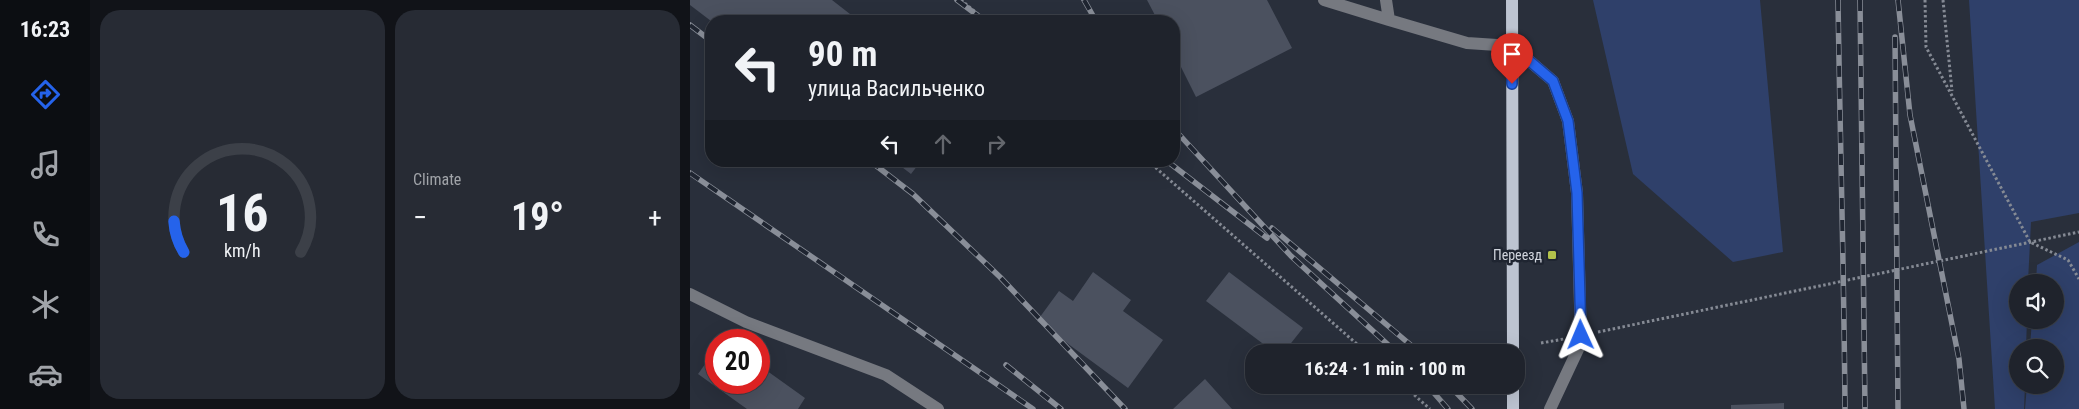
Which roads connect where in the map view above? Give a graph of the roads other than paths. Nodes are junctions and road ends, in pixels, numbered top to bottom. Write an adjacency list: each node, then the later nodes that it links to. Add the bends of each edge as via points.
1 (1324, 0): 4 (lane)
2 (1386, 0): 4 (lane)
3 (1512, 0): 5 (main road)
4 (1389, 20): 5 (lane, via 1467,44)
5 (1512, 46): 7 (main road); 11 (lane, via 1553,81 1568,121 1577,193 1581,343)
6 (690, 294): 9 (lane, via 746,322 886,375)
7 (1513, 344)
8 (1513, 394): 10 (main road)
9 (938, 409)
10 (1513, 409)
11 (1550, 409)

